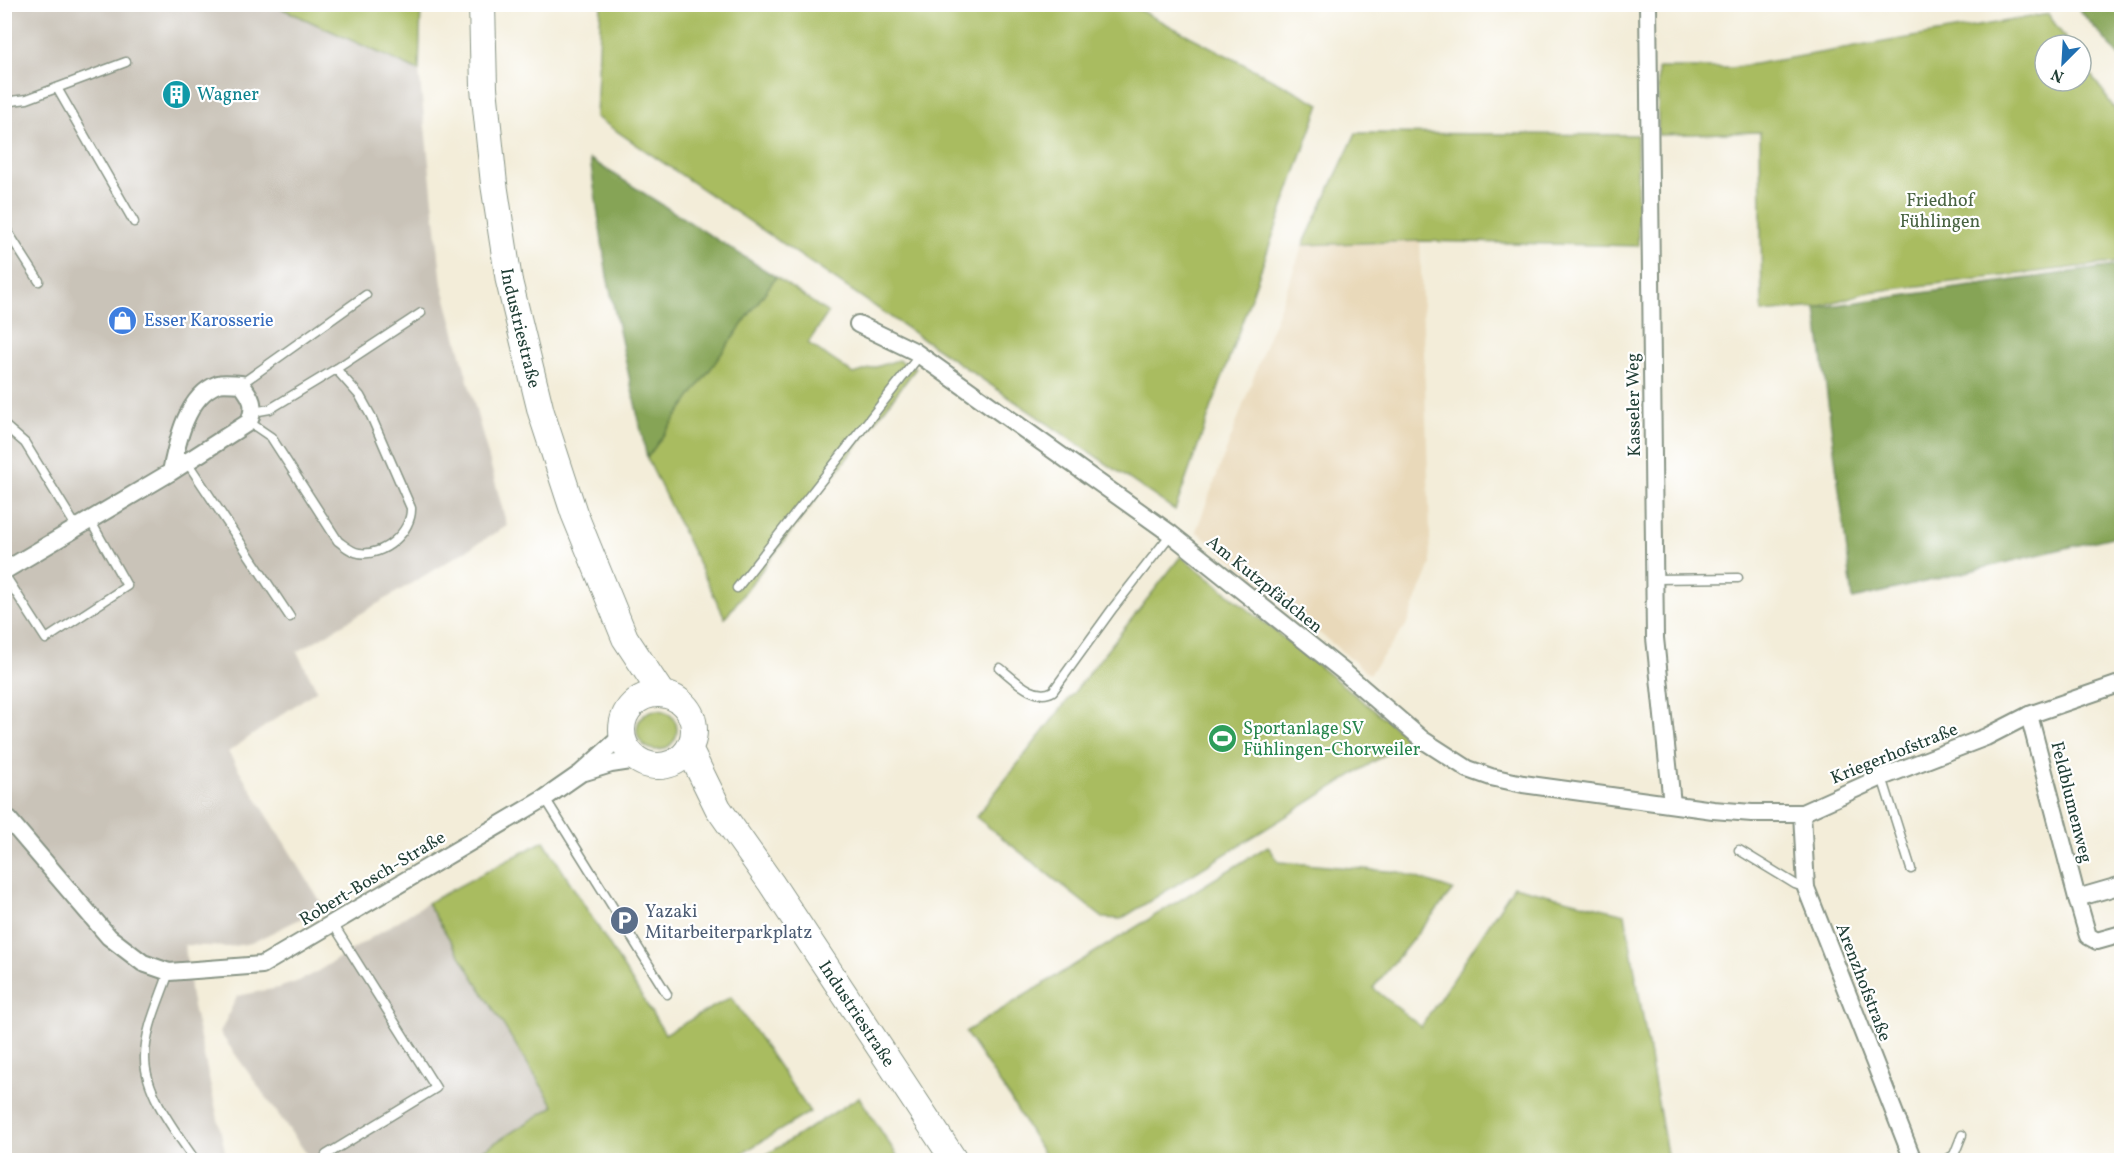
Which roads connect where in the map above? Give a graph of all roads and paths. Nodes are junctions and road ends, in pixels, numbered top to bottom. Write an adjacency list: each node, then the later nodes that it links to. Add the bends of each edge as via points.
1 (482, 4): 26 (main road, Industriestraße, via 486,100 512,292 555,459)
2 (1648, 4): 23 (street, Kasseler Weg)
3 (126, 62): 4 (lane)
4 (57, 88): 5 (lane); 6 (lane)
5 (4, 102)
6 (134, 222)
7 (4, 226): 8 (lane)
8 (39, 281)
9 (366, 295): 14 (lane)
10 (421, 313): 13 (lane)
11 (858, 324): 12 (street, Am Kutzpfädchen)
12 (920, 355): 20 (street, Am Kutzpfädchen); 24 (lane)
13 (336, 369): 15 (lane); 15 (lane, via 360,396 371,416 411,508 405,529 384,548 375,553 360,553 338,541 271,437)
14 (241, 384): 15 (street, via 251,397); 18 (street, via 220,383 205,392 191,410)
15 (251, 417): 17 (street)
16 (4, 425): 19 (lane, via 25,444)
17 (187, 462): 18 (street); 25 (lane)
18 (171, 472): 19 (street)
19 (83, 524): 21 (street); 21 (lane, via 127,586 46,639)
20 (1171, 534): 27 (lane, via 1053,691 1039,694); 39 (street, Am Kutzpfädchen, via 1423,740 1468,769 1523,784)
21 (4, 572)
22 (1738, 578): 23 (lane)
23 (1654, 579): 39 (street, Kasseler Weg, via 1655,638)
24 (737, 588)
25 (290, 616)
26 (625, 638): 29 (main road, Industriestraße); 30 (main road, Industriestraße)
27 (1000, 668)
28 (2121, 683): 31 (street, Kriegerhofstraße)
29 (662, 694): 30 (main road); 33 (main road, via 687,708 694,735)
30 (636, 701): 32 (main road, via 622,723)
31 (2029, 715): 37 (street, Kriegerhofstraße, via 1949,753); 47 (street, Feldblumenweg)
32 (622, 736): 34 (main road, via 627,750); 36 (street, Robert-Bosch-Straße)
33 (689, 749): 35 (main road); 40 (main road, Industriestraße)
34 (637, 760): 35 (main road, via 651,766); 36 (street, Robert-Bosch-Straße)
35 (666, 766): 40 (main road, Industriestraße)
36 (581, 773): 38 (street, Robert-Bosch-Straße)
37 (1882, 777): 41 (street, Kriegerhofstraße); 44 (lane)
38 (545, 798): 48 (street, Robert-Bosch-Straße); 51 (lane)
39 (1672, 804): 41 (street, Kriegerhofstraße, via 1713,810)
40 (718, 808): 55 (main road, Industriestraße)
41 (1802, 813): 46 (street, Arenzhofstraße)
42 (4, 814): 50 (street, Robert-Bosch-Straße, via 109,937 143,963)
43 (1739, 850): 46 (lane)
44 (1911, 869)
45 (2121, 885): 47 (street)
46 (1806, 888): 56 (street, Arenzhofstraße)
47 (2077, 898): 49 (street, Feldblumenweg, via 2088,936 2097,941)
48 (333, 924): 50 (street, Robert-Bosch-Straße, via 262,965); 53 (lane, via 436,1088)
49 (2121, 934)
50 (169, 972): 54 (lane, via 148,1034 145,1058 150,1084)
51 (667, 994)
52 (1962, 1135): 57 (lane, via 1954,1155)
53 (326, 1155)
54 (195, 1161)
55 (954, 1161)
56 (1913, 1161)
57 (1946, 1161)

